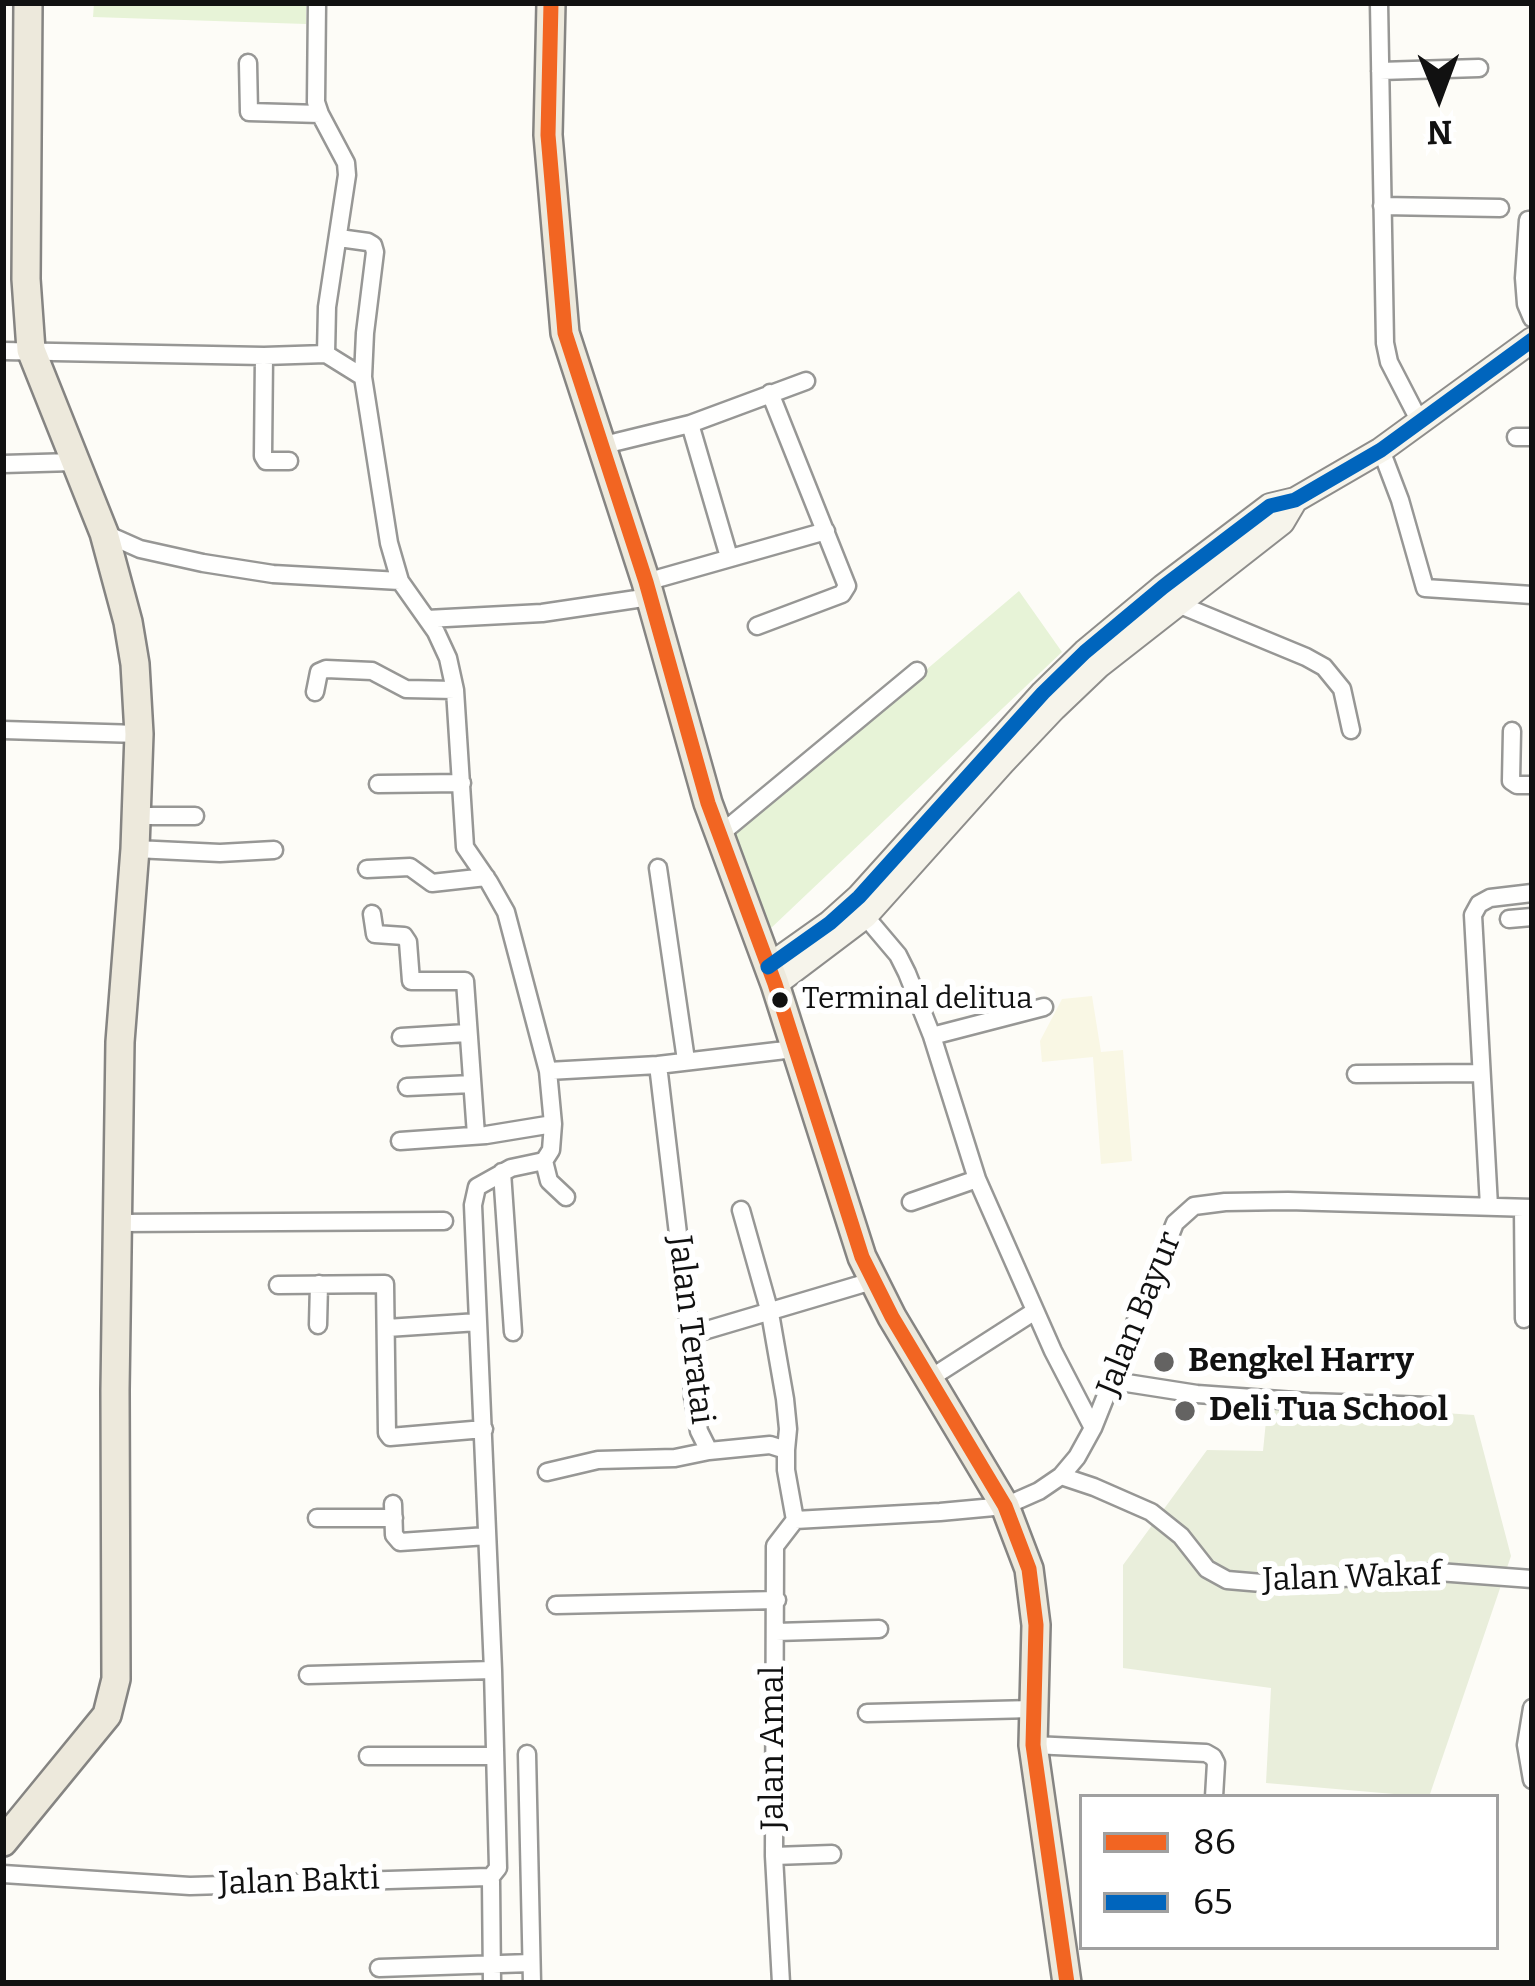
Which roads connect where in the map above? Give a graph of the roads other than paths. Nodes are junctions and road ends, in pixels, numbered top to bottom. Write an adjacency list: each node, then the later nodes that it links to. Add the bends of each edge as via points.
1 (28, 3): 15 (main road, via 26,279)
2 (317, 3): 8 (street)
3 (551, 3): 23 (main road, via 548,135 565,333)
4 (1379, 3): 7 (street)
5 (248, 63): 8 (street, via 249,112)
6 (1479, 68): 7 (street)
7 (1380, 71): 9 (street)
8 (320, 114): 12 (street, via 346,163)
9 (1382, 206): 10 (street); 21 (street, via 1384,344)
10 (1500, 208)
11 (1528, 220): 13 (street, via 1524,278)
12 (339, 238): 16 (street); 18 (street, via 374,245)
13 (1532, 318)
14 (1532, 340): 21 (main road)
15 (17, 351): 17 (street); 26 (main road)
16 (326, 354): 17 (street); 18 (street)
17 (264, 356): 25 (street, via 263,456)
18 (363, 377): 32 (street)
19 (806, 381): 20 (street)
20 (770, 393): 22 (street); 29 (street)
21 (1419, 420): 24 (main road)
22 (691, 424): 23 (street); 31 (street)
23 (600, 446): 33 (main road)
24 (1381, 450): 28 (main road); 34 (street, via 1425,588)
25 (289, 460)
26 (74, 462): 27 (street); 30 (main road)
27 (3, 464)
28 (1295, 500): 35 (main road, via 1282,522); 63 (main road, via 1270,506 1085,652 859,897)
29 (826, 531): 31 (street); 37 (street, via 846,590)
30 (104, 533): 32 (street, via 203,563); 44 (main road, via 131,643)
31 (729, 557): 33 (street)
32 (400, 581): 36 (street)
33 (648, 589): 36 (street, via 542,614); 50 (main road)
34 (1532, 595)
35 (1178, 604): 42 (street, via 1324,668 1342,689); 58 (main road, via 1054,708)
36 (427, 619): 39 (street)
37 (757, 626)
38 (917, 671): 50 (street)
39 (455, 691): 40 (street, via 406,689 372,670 326,668); 45 (street)
40 (315, 692)
41 (3, 730): 44 (street)
42 (1351, 730)
43 (1512, 731): 47 (street, via 1511,781)
44 (139, 734): 48 (main road)
45 (462, 783): 46 (street); 55 (street, via 465,847)
46 (377, 784)
47 (1532, 785)
48 (135, 816): 49 (street); 51 (main road)
49 (195, 816)
50 (718, 836): 63 (main road)
51 (135, 849): 52 (street); 88 (main road, via 120,1042)
52 (274, 850)
53 (658, 868): 69 (street)
54 (367, 869): 55 (street, via 405,866 432,883)
55 (486, 877): 61 (street)
56 (1532, 893): 72 (street, via 1490,898 1473,915)
57 (373, 914): 65 (street, via 375,934 408,942 411,981 465,981)
58 (865, 916): 63 (main road); 66 (street, via 898,956)
59 (1532, 917): 60 (street)
60 (1509, 919)
61 (515, 943): 62 (street); 71 (street)
62 (492, 945)
63 (771, 975): 68 (main road)
64 (1044, 1007): 66 (street)
65 (467, 1033): 67 (street); 74 (street)
66 (932, 1036): 81 (street)
67 (401, 1037)
68 (794, 1048): 69 (street); 89 (main road)
69 (686, 1060): 70 (street)
70 (658, 1065): 71 (street); 99 (street, Jalan Teratai)
71 (548, 1071): 76 (street)
72 (1479, 1073): 73 (street); 84 (street)
73 (1356, 1074)
74 (472, 1084): 75 (street); 77 (street)
75 (407, 1087)
76 (553, 1124): 77 (street); 79 (street)
77 (476, 1135): 78 (street)
78 (400, 1141)
79 (544, 1162): 80 (street); 82 (street)
80 (502, 1172): 95 (street, via 473,1198); 98 (street)
81 (976, 1179): 83 (street); 92 (street)
82 (566, 1197)
83 (911, 1202)
84 (1489, 1206): 85 (street, Jalan Bayur); 101 (street, Jalan Bayur, via 1194,1206 1174,1223)
85 (1527, 1208): 94 (street)
86 (740, 1210): 93 (street)
87 (444, 1221): 88 (street)
88 (118, 1223): 129 (main road, via 113,1698)
89 (872, 1281): 93 (street); 100 (main road)
90 (319, 1284): 91 (street); 96 (street); 97 (street, via 385,1284)
91 (278, 1285)
92 (1035, 1311): 100 (street); 103 (street)
93 (770, 1313): 99 (street); 105 (street)
94 (1525, 1318)
95 (478, 1322): 97 (street); 104 (street)
96 (318, 1325)
97 (387, 1328): 104 (street, via 389,1437)
98 (513, 1332)
99 (690, 1335): 106 (street, Jalan Teratai, via 695,1416)
100 (929, 1379): 109 (main road)
101 (1114, 1381): 102 (street, via 1197,1394); 103 (street, Jalan Bayur)
102 (1430, 1406)
103 (1094, 1428): 108 (street, Jalan Bayur)
104 (484, 1429): 112 (street)
105 (786, 1450): 106 (street, Jalan Teratai); 111 (street)
106 (709, 1451): 107 (street)
107 (547, 1472)
108 (1061, 1476): 109 (street, Jalan Bayur); 113 (street, Jalan Wakaf, via 1150,1512 1227,1580 1438,1572)
109 (1005, 1506): 111 (street); 120 (main road, via 1035,1605)
110 (317, 1518): 112 (street, via 393,1511 400,1542)
111 (795, 1520): 114 (street, Jalan Amal, via 776,1546)
112 (488, 1536): 118 (street)
113 (1532, 1579)
114 (777, 1600): 115 (street); 117 (street, Jalan Amal)
115 (556, 1605)
116 (880, 1629): 117 (street)
117 (776, 1632): 131 (street, Jalan Amal)
118 (493, 1670): 119 (street); 126 (street)
119 (308, 1675)
120 (1033, 1708): 122 (street); 123 (main road)
121 (1532, 1708): 127 (street)
122 (867, 1713)
123 (1033, 1745): 128 (street, via 1206,1753 1216,1763); 141 (main road)
124 (527, 1754): 132 (street)
125 (368, 1756): 126 (street)
126 (495, 1756): 133 (street)
127 (1532, 1780)
128 (1214, 1794)
129 (3, 1843)
130 (832, 1855): 131 (street)
131 (774, 1856): 140 (street, Jalan Amal)
132 (530, 1868): 133 (street, Jalan Bakti); 136 (street)
133 (494, 1873): 134 (street, Jalan Bakti, via 190,1886); 135 (street)
134 (3, 1874)
135 (492, 1963): 136 (street); 137 (street); 138 (street)
136 (532, 1963): 139 (street)
137 (380, 1968)
138 (492, 1983)
139 (532, 1983)
140 (782, 1983)
141 (1067, 1983)

